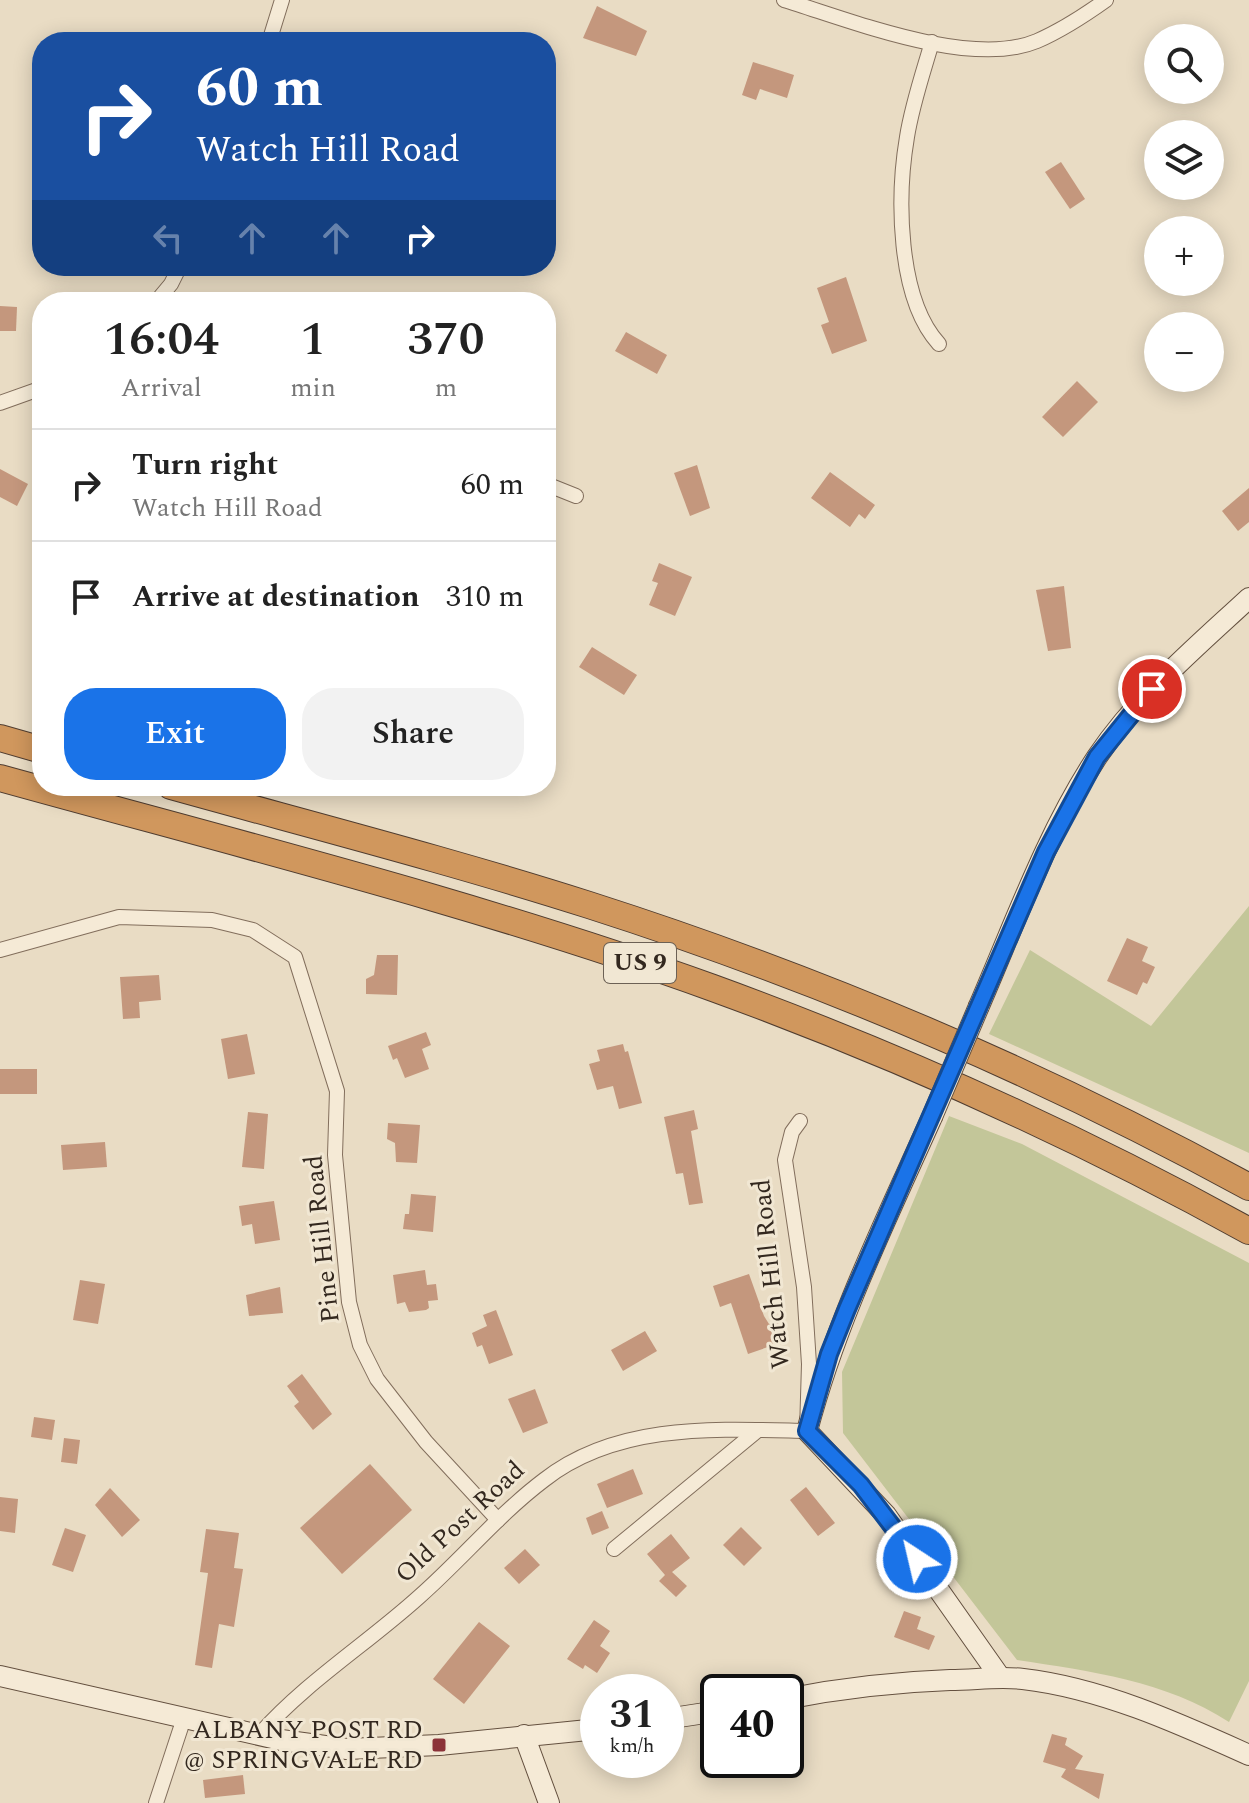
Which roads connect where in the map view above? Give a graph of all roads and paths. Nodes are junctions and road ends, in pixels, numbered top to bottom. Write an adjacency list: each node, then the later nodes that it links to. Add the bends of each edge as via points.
1 (282, 0): 4 (street)
2 (784, 0): 5 (street)
3 (1106, 0): 5 (street, via 1035,42 966,50)
4 (272, 32)
5 (932, 42): 6 (street, via 907,136 902,180 904,246 915,307)
6 (939, 344)
7 (32, 392): 8 (street)
8 (0, 403)
9 (556, 488): 10 (street)
10 (576, 496)
11 (1249, 598): 23 (street, Watch Hill Road, bridge, via 1152,689 1097,757 1054,834 847,1309)
12 (0, 738): 13 (highway)
13 (32, 747)
14 (0, 778): 15 (highway, US 9)
15 (32, 787)
16 (65, 796): 21 (highway, US 9, via 424,896 711,988 958,1086)
17 (206, 796): 20 (highway, US 9, via 515,883 725,951 973,1051)
18 (0, 950): 24 (street, Pine Hill Road, via 119,917 212,920 253,930 295,957 337,1091 337,1170 349,1302 360,1345 377,1379 426,1442)
19 (800, 1121): 23 (street, Watch Hill Road, via 785,1160 806,1313)
20 (1249, 1187)
21 (1249, 1231)
22 (758, 1430): 23 (street, Old Post Road); 24 (street, Old Post Road, via 695,1430 634,1438 589,1454 546,1478); 25 (street)
23 (807, 1431): 27 (street, via 886,1515)
24 (498, 1520): 31 (street, Old Post Road, via 419,1598 288,1703)
25 (614, 1549)
26 (0, 1676): 29 (street)
27 (1000, 1677): 28 (street, via 896,1682); 33 (street, via 1120,1702)
28 (804, 1695)
29 (184, 1718): 31 (street); 34 (street)
30 (580, 1730): 32 (street)
31 (259, 1735): 32 (street, via 347,1749)
32 (524, 1735): 35 (street)
33 (1249, 1755)
34 (156, 1803)
35 (549, 1803)

